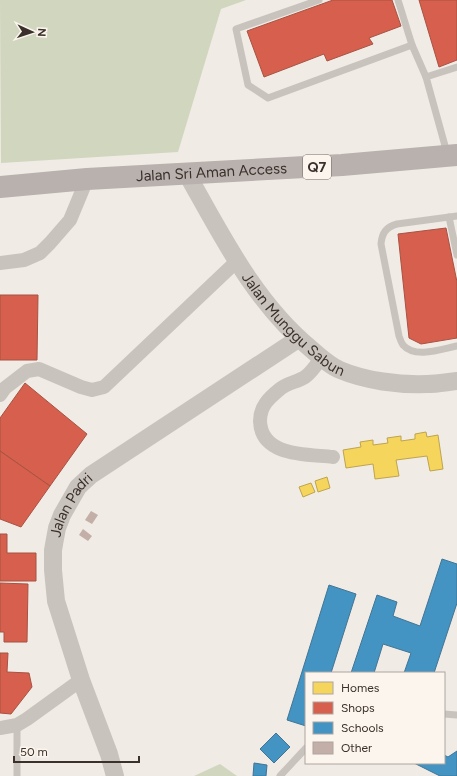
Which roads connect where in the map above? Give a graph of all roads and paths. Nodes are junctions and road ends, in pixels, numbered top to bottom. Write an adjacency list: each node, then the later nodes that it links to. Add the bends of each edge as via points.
1 (319, 0): 3 (lane, via 236,30 248,85 268,98)
2 (398, 0): 3 (lane)
3 (412, 45): 5 (lane)
4 (457, 67): 5 (lane)
5 (426, 77): 6 (lane)
6 (452, 155): 7 (main road, Jalan Sri Aman Access / Q7, via 342,165)
7 (187, 174): 8 (main road, Jalan Sri Aman Access / Q7); 13 (street, Jalan Munggu Sabun)
8 (86, 179): 9 (main road, Jalan Sri Aman Access / Q7); 14 (street, via 70,220 40,253 24,260)
9 (0, 187)
10 (457, 216): 11 (lane)
11 (449, 217): 12 (lane); 16 (lane, via 390,226 382,237 381,244 403,345 410,350 422,352)
12 (457, 255)
13 (237, 261): 15 (street, Jalan Munggu Sabun, via 283,324); 19 (street, via 104,387 92,390 81,387 39,369 27,371)
14 (0, 263)
15 (298, 339): 17 (street, Jalan Munggu Sabun); 21 (street, Jalan Padri, via 91,475 78,487 57,528 53,570 56,601)
16 (457, 346)
17 (322, 358): 18 (street, Jalan Munggu Sabun, via 339,370 358,377 427,384); 20 (street, via 305,377 282,387 264,404 260,425 261,431 272,446 290,452)
18 (457, 381)
19 (0, 395)
20 (333, 457)
21 (81, 680): 24 (street); 28 (street, Jalan Padri)
22 (445, 714): 23 (lane)
23 (457, 715)
24 (17, 725): 25 (street); 27 (lane)
25 (0, 728)
26 (305, 749): 29 (lane)
27 (16, 776)
28 (115, 776)
29 (280, 776)

